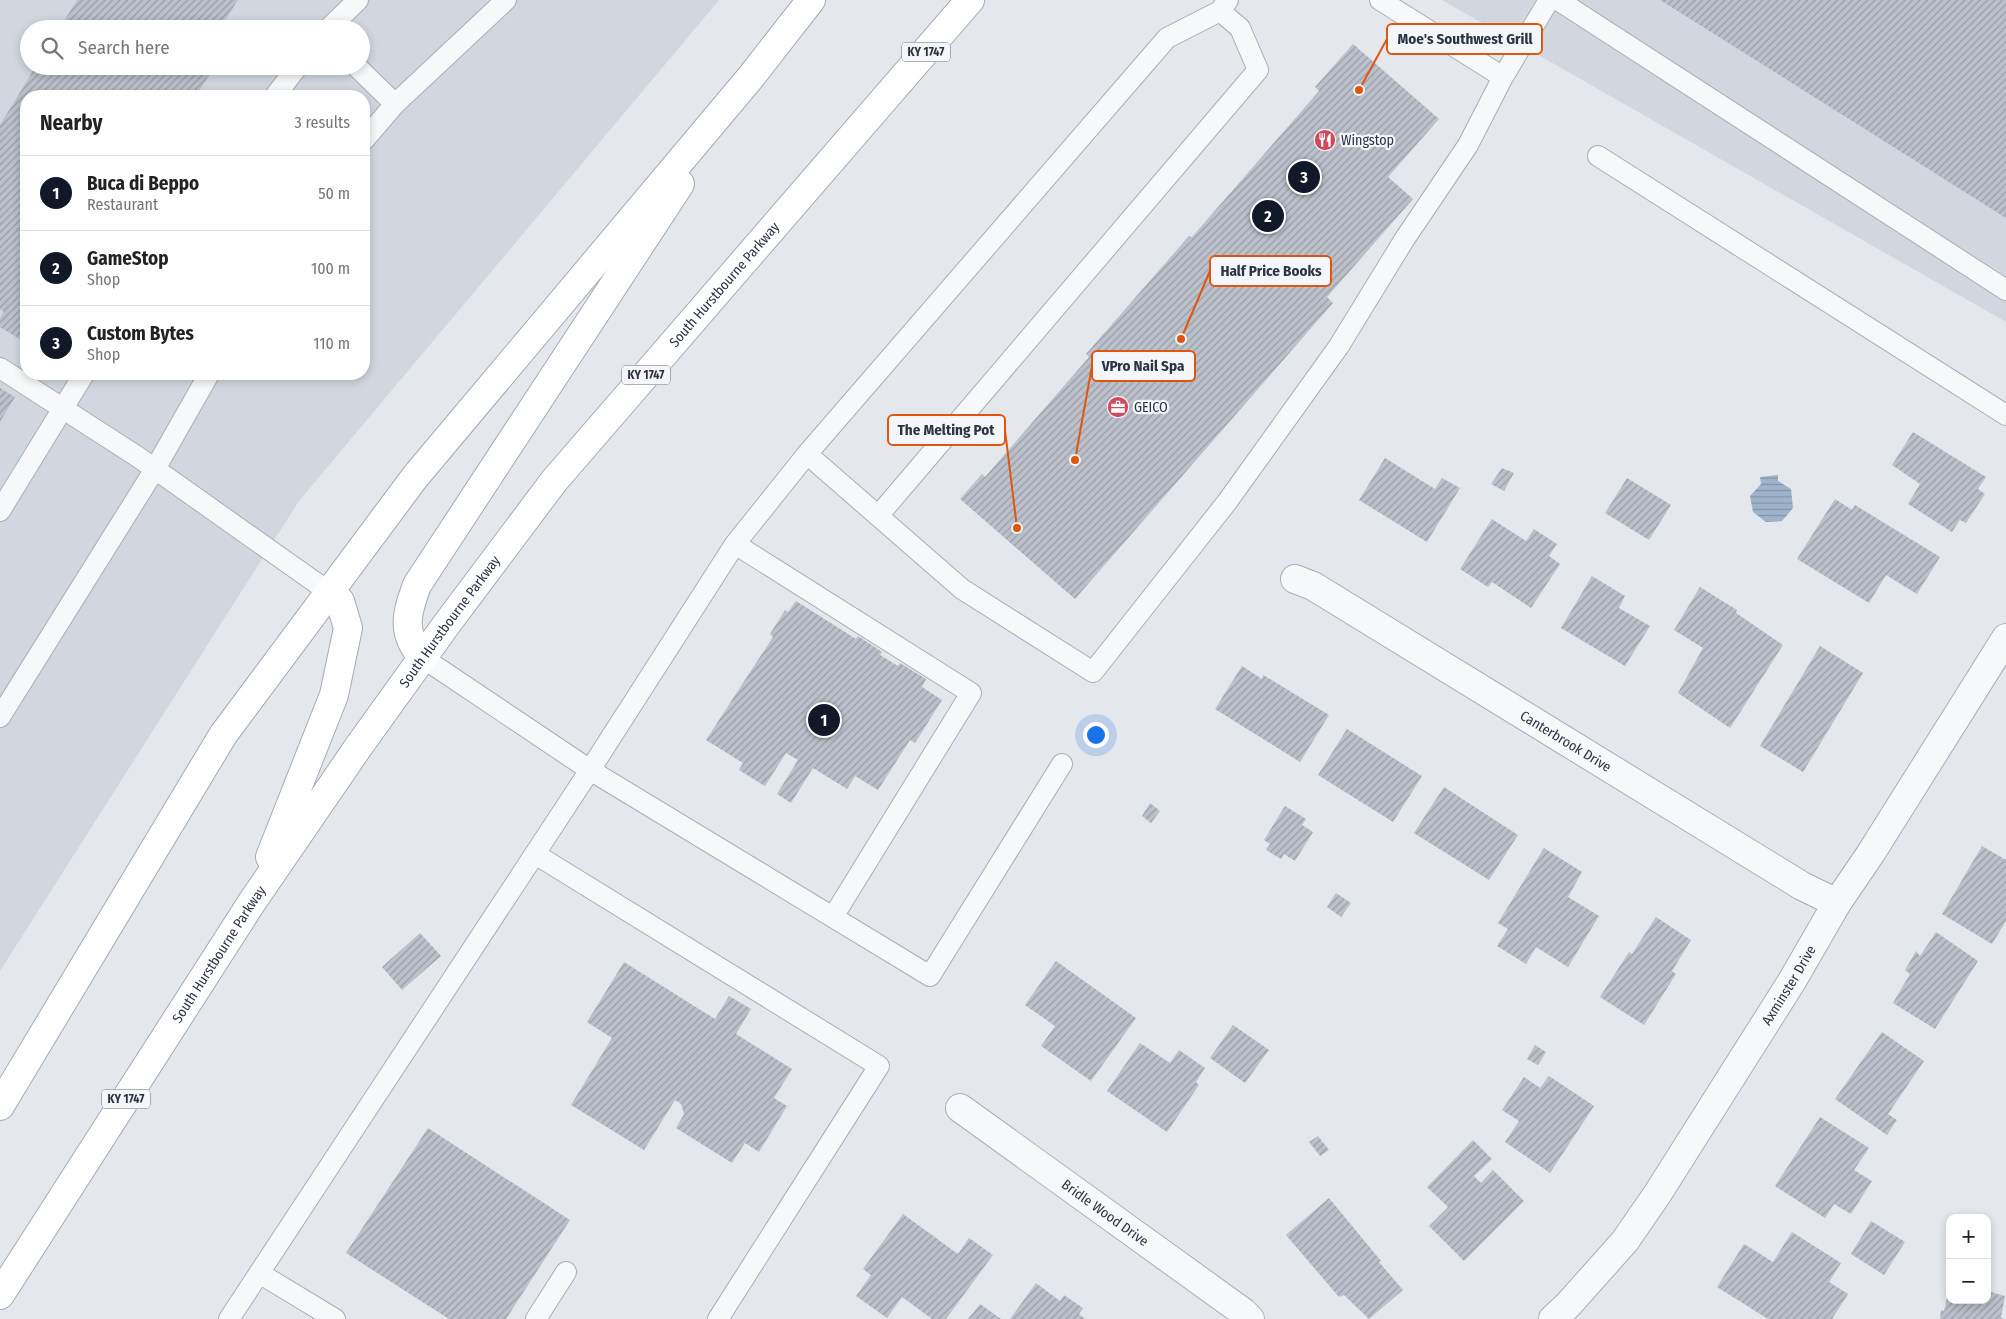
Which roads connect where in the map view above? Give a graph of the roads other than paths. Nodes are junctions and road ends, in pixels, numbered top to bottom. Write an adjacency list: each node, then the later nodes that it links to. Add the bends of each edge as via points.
1 (358, 0): 9 (lane)
2 (506, 0): 15 (lane)
3 (811, 0): 13 (main road)
4 (970, 0): 32 (main road, South Hurstbourne Parkway / KY 1747, via 554,481)
5 (1380, 0): 12 (lane)
6 (1549, 0): 12 (lane)
7 (1558, 0): 18 (lane)
8 (1224, 6): 24 (lane, via 1167,38); 27 (lane, via 1240,28 1258,70)
9 (337, 20)
10 (291, 75): 14 (lane)
11 (365, 75): 15 (lane)
12 (1503, 77): 27 (lane, via 1468,145 1404,240 1339,346 1227,502 1093,672 962,589)
13 (750, 78): 30 (main road, via 415,477); 32 (main road, via 417,585 410,602 408,633 412,646)
14 (280, 90)
15 (395, 104): 16 (lane)
16 (370, 133)
17 (1598, 156): 23 (lane)
18 (2006, 290)
19 (0, 368): 22 (lane)
20 (80, 380): 22 (lane)
21 (206, 380): 25 (lane)
22 (62, 408): 25 (lane); 26 (lane)
23 (2006, 415)
24 (807, 454): 27 (lane); 28 (lane)
25 (155, 469): 30 (lane); 33 (lane)
26 (0, 511)
27 (878, 516)
28 (735, 544): 35 (lane); 39 (lane, via 971,694)
29 (1295, 579): 38 (street, Canterbrook Drive, via 1313,586 1802,886)
30 (329, 592): 37 (main road, via 340,601 348,628 334,695); 40 (main road, via 223,735)
31 (2006, 638): 38 (street, Axminster Drive)
32 (423, 658): 35 (lane); 37 (main road, South Hurstbourne Parkway / KY 1747)
33 (0, 717)
34 (1062, 764): 39 (lane, via 930,976)
35 (590, 770): 36 (lane); 39 (lane)
36 (535, 854): 43 (lane); 48 (lane, via 879,1066)
37 (252, 902): 44 (main road, South Hurstbourne Parkway / KY 1747)
38 (1837, 902): 50 (street, Axminster Drive, via 1792,981 1658,1194 1625,1241)
39 (833, 917)
40 (0, 1106)
41 (960, 1108): 49 (street, Bridle Wood Drive)
42 (566, 1272): 47 (lane)
43 (259, 1273): 45 (lane); 46 (lane)
44 (0, 1296)
45 (229, 1319)
46 (334, 1319)
47 (536, 1319)
48 (718, 1319)
49 (1250, 1319)
50 (1553, 1319)

